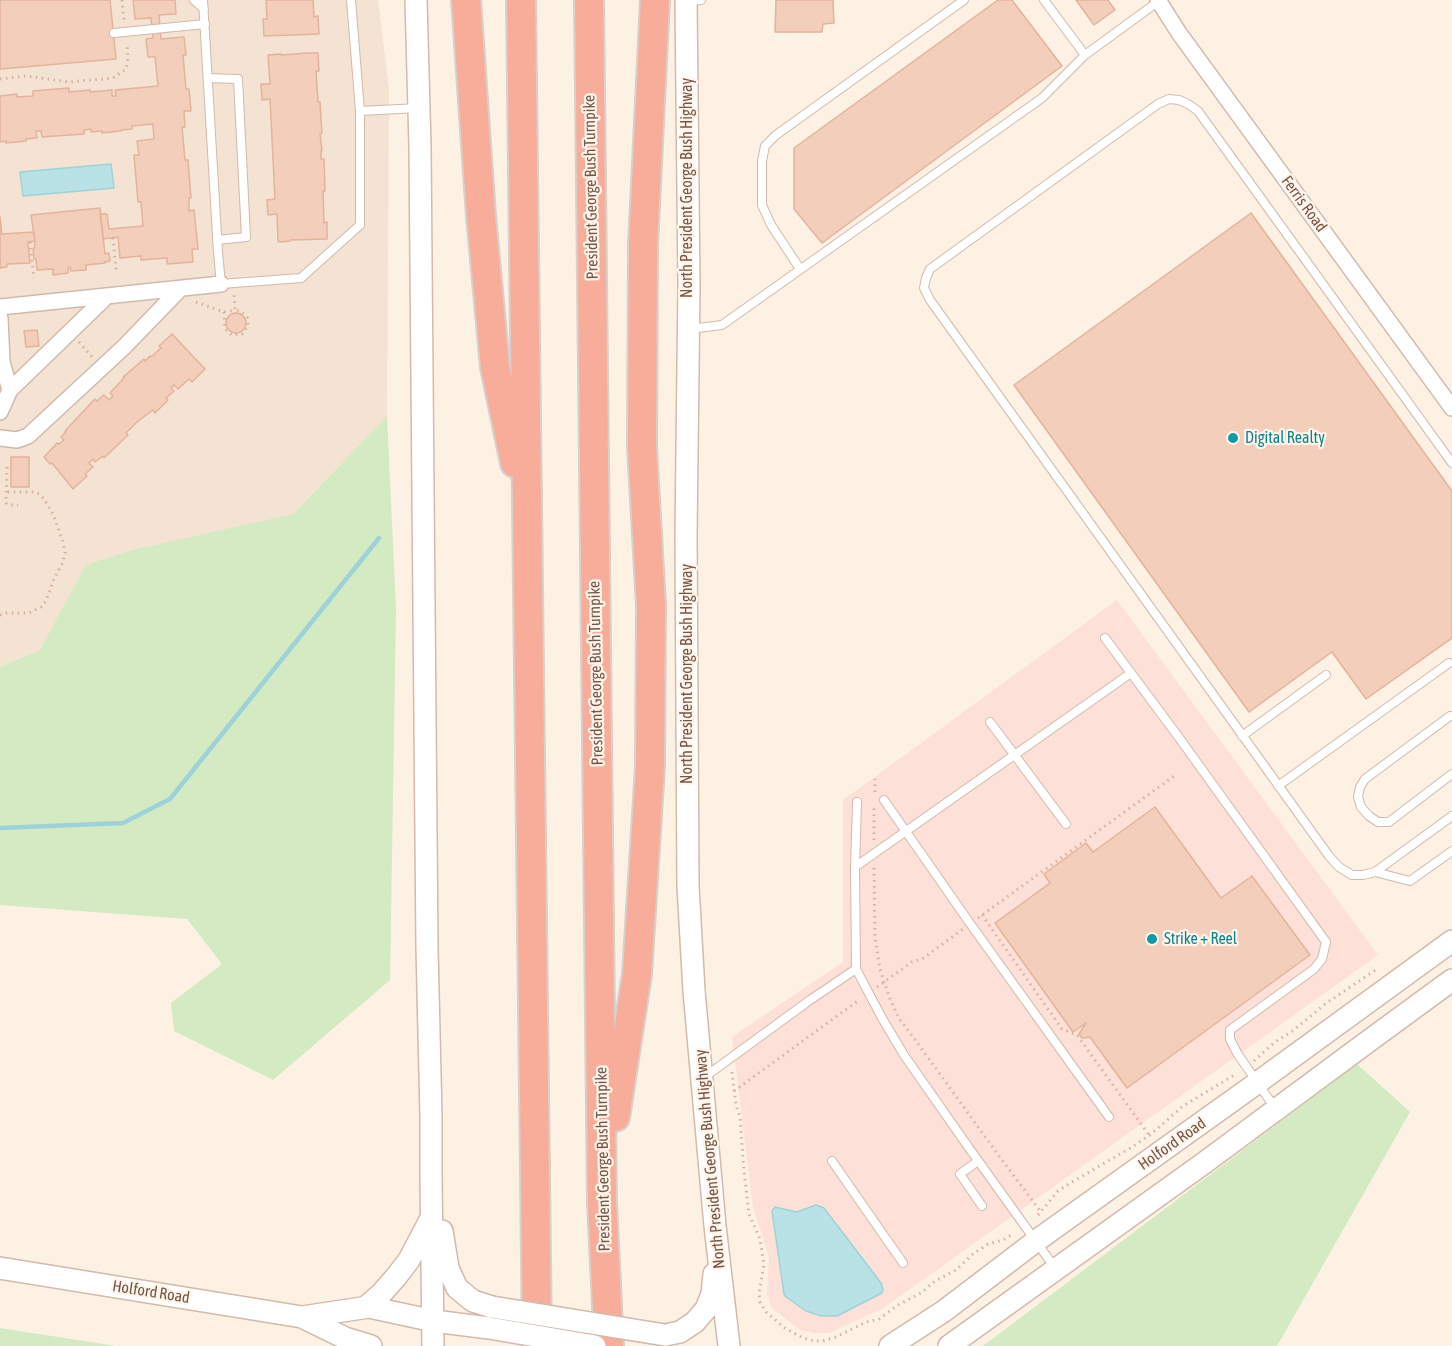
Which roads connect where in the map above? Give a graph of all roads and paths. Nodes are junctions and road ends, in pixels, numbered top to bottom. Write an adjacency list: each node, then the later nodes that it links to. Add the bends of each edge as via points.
1 (122, 0): 16 (path)
2 (194, 0): 15 (lane)
3 (203, 0): 15 (lane)
4 (351, 0): 24 (lane)
5 (416, 0): 23 (main road)
6 (466, 0): 52 (highway, via 495,367)
7 (521, 0): 52 (highway)
8 (589, 0): 96 (highway, President George Bush Turnpike)
9 (655, 0): 96 (highway, via 643,245 642,447 651,605 650,766 637,974)
10 (686, 0): 11 (lane); 40 (main road, North President George Bush Highway)
11 (701, 0)
12 (964, 0): 28 (lane, via 765,146 762,205)
13 (1044, 0): 20 (lane)
14 (1158, 1): 20 (lane); 45 (street, Ferris Road)
15 (204, 9): 17 (lane)
16 (125, 22)
17 (205, 24): 18 (lane); 21 (lane)
18 (114, 33)
19 (127, 43): 22 (path, via 126,69 113,78 69,82 26,76)
20 (1085, 56): 28 (lane, via 1042,98)
21 (208, 78): 26 (lane); 26 (lane, via 237,79 238,90 246,237)
22 (0, 79)
23 (419, 108): 24 (lane); 95 (main road)
24 (360, 111): 31 (lane, via 360,225 301,278)
25 (113, 238): 29 (path)
26 (217, 240): 31 (lane)
27 (30, 242): 30 (path)
28 (800, 269): 40 (lane, via 722,325)
29 (116, 270)
30 (34, 278)
31 (221, 284): 32 (street)
32 (180, 289): 34 (street); 47 (street, via 28,436 17,440)
33 (234, 295): 37 (path)
34 (107, 296): 36 (street); 44 (street)
35 (192, 300): 38 (path)
36 (0, 307)
37 (235, 310): 38 (path); 38 (path, via 247,317 248,326 242,334 232,335 225,329)
38 (224, 312)
39 (0, 318): 43 (street)
40 (688, 329): 87 (main road, North President George Bush Highway, via 688,886)
41 (77, 340): 42 (path)
42 (95, 360)
43 (1, 363): 44 (street)
44 (10, 390): 46 (street)
45 (1452, 408)
46 (0, 412)
47 (0, 438)
48 (1452, 463): 60 (lane, via 1198,111 1179,100 1158,104 930,269 924,288 930,300)
49 (7, 467): 50 (path)
50 (6, 492): 51 (path, via 8,505); 53 (path, via 34,492 44,499 54,516 65,553 41,606 29,613)
51 (18, 505)
52 (528, 525): 112 (highway)
53 (0, 615)
54 (1105, 638): 56 (lane)
55 (1449, 663): 65 (lane)
56 (1131, 673): 61 (lane); 88 (lane, via 1326,942 1322,960 1314,969 1230,1030 1230,1039)
57 (1326, 675): 60 (lane)
58 (1452, 716): 63 (lane, via 1365,779 1358,797 1361,807 1378,822 1389,822)
59 (990, 722): 61 (lane)
60 (1242, 736): 65 (lane)
61 (1014, 755): 69 (lane); 70 (lane)
62 (1178, 774): 92 (path, via 981,916 1062,1029 1077,1035)
63 (1452, 774)
64 (875, 779): 71 (path)
65 (1278, 786): 75 (lane, via 1339,867 1352,875)
66 (884, 800): 70 (lane)
67 (857, 802): 73 (lane)
68 (1452, 816): 75 (lane)
69 (1066, 824)
70 (906, 832): 73 (lane); 91 (lane)
71 (874, 843)
72 (1452, 851): 75 (lane, via 1410,881)
73 (855, 867): 78 (lane)
74 (874, 871): 81 (path, via 874,937)
75 (1375, 872)
76 (963, 928): 81 (path)
77 (1452, 941): 88 (main road, Holford Road)
78 (856, 969): 87 (lane); 94 (lane, via 904,1055)
79 (1377, 969): 84 (path)
80 (1452, 980): 90 (main road, Holford Road)
81 (885, 982): 82 (path); 98 (path, via 899,1018)
82 (878, 986)
83 (858, 1001): 89 (path)
84 (1256, 1059)
85 (1237, 1073): 92 (path, via 1183,1106)
86 (732, 1074): 89 (path)
87 (702, 1079): 102 (main road, North President George Bush Highway)
88 (1257, 1083): 90 (lane); 103 (main road, Holford Road)
89 (734, 1090): 101 (path, via 749,1214 764,1264 760,1302 785,1328 803,1338 836,1338 879,1319 956,1270 988,1244)
90 (1276, 1109): 106 (main road, Holford Road)
91 (1109, 1117)
92 (1149, 1135): 98 (path, via 1059,1191)
93 (832, 1161): 104 (lane)
94 (978, 1161): 97 (lane, via 960,1174); 103 (lane)
95 (431, 1175): 99 (main road); 102 (main road, bridge, via 448,1268 457,1288 473,1301 492,1306 665,1335 680,1332 706,1309 712,1294)
96 (602, 1202): 114 (highway, President George Bush Turnpike)
97 (982, 1206)
98 (1041, 1212): 100 (path)
99 (432, 1217): 107 (main road, via 403,1269); 109 (main road)
100 (1034, 1218)
101 (1012, 1235)
102 (717, 1240): 115 (main road, North President George Bush Highway)
103 (1036, 1241): 106 (lane); 116 (main road, Holford Road, via 944,1311)
104 (903, 1263)
105 (0, 1268): 108 (main road, Holford Road)
106 (1056, 1269): 117 (main road, Holford Road)
107 (366, 1307): 108 (main road, Holford Road); 109 (main road, Holford Road)
108 (302, 1317): 110 (main road, Holford Road)
109 (434, 1321): 111 (main road); 113 (main road, Holford Road, bridge)
110 (371, 1346)
111 (433, 1346)
112 (537, 1346)
113 (595, 1346)
114 (609, 1346)
115 (729, 1346)
116 (890, 1346)
117 (949, 1346)

